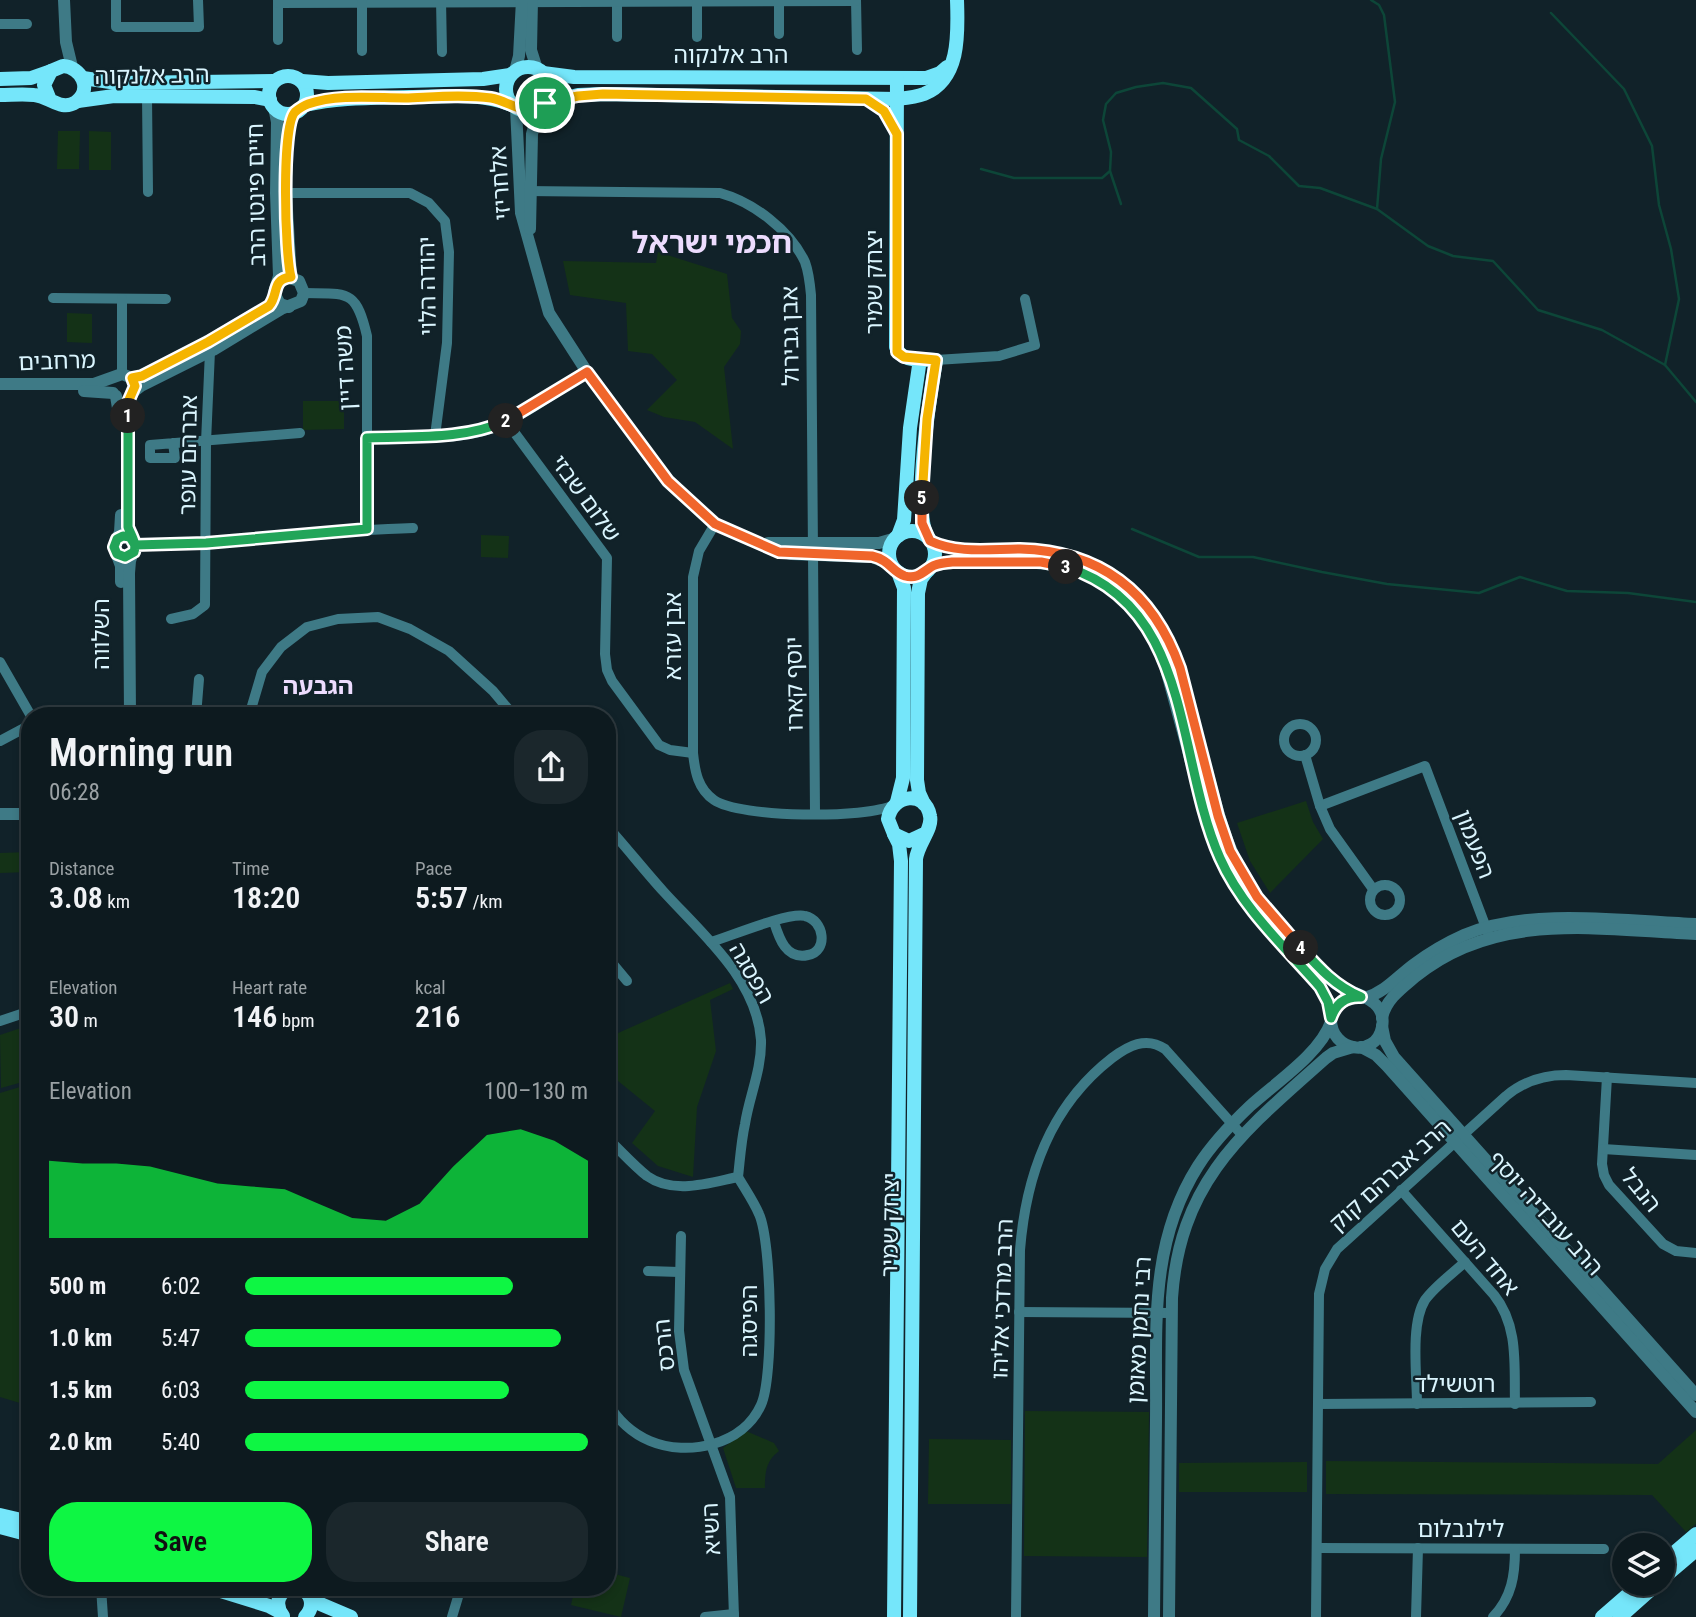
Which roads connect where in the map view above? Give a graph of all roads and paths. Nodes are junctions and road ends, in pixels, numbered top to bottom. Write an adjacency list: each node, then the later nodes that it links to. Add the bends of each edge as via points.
1 (64, 0): 15 (street)
2 (116, 0): 3 (street, via 116,27 199,27)
3 (198, 0)
4 (957, 0): 23 (main road)
5 (442, 1): 6 (street); 12 (street); 22 (street)
6 (527, 1): 7 (street); 25 (street, via 531,50); 27 (street)
7 (617, 1): 10 (street); 17 (street)
8 (856, 1): 11 (street); 20 (street)
9 (278, 2): 12 (street); 19 (street)
10 (697, 2): 11 (street); 18 (street)
11 (779, 2): 16 (street)
12 (362, 3): 21 (street)
13 (0, 24): 14 (street)
14 (27, 24)
15 (65, 24): 24 (street); 26 (street)
16 (779, 34)
17 (617, 37)
18 (697, 37)
19 (278, 40)
20 (857, 50)
21 (362, 51)
22 (442, 52)
23 (955, 54): 28 (main road, via 940,73); 35 (main road, via 934,89)
24 (54, 69): 26 (main road); 29 (main road, via 30,78); 36 (main road, via 44,85)
25 (540, 71): 27 (main road, via 527,66); 28 (main road, הרב אלנקוה, via 574,77); 39 (main road, via 550,86)
26 (78, 73): 30 (main road, הרב אלנקוה, via 117,83); 37 (main road, via 84,90)
27 (512, 73): 31 (main road, via 496,78); 40 (main road, via 505,90)
28 (897, 78): 35 (main road)
29 (0, 79)
30 (275, 81): 31 (main road, via 288,75); 38 (main road, via 270,90)
31 (302, 81): 41 (main road, via 308,94)
32 (0, 95): 36 (main road)
33 (147, 96): 37 (main road, הרב אלנקוה); 38 (main road, הרב אלנקוה, via 254,97); 43 (street)
34 (866, 99): 35 (main road, הרב אלנקוה); 39 (main road, הרב אלנקוה, via 603,94); 42 (main road, via 884,111)
35 (897, 99): 42 (main road)
36 (50, 100): 37 (main road, via 64,106)
37 (78, 101)
38 (272, 103): 41 (main road, via 286,114); 47 (street, חיים פינטו הרב, via 277,122)
39 (542, 105): 40 (main road, via 527,111); 44 (street, אלחריזי, via 532,134)
40 (514, 106): 41 (main road, via 469,96 350,98); 44 (street, אלחריזי)
41 (300, 109): 45 (street, חיים פינטו הרב, via 288,129)
42 (897, 134): 56 (main road, יצחק שמיר, via 896,347 904,357)
43 (148, 191)
44 (524, 191): 58 (street, אלחריזי, via 521,213 549,313); 78 (street, אבן גבירול, via 720,193 746,203 787,237 805,264 811,295)
45 (286, 193): 46 (street, חיים פינטו הרב); 66 (street, יהודה הלוי, via 410,193 429,203 445,220 447,343)
46 (291, 277): 47 (street); 48 (street, via 299,281)
47 (278, 282): 49 (street)
48 (304, 293): 54 (street, via 298,304); 67 (street, משה דיין, via 344,294 362,314 367,336)
49 (275, 297): 54 (street); 59 (street, מרחבים, via 269,306 208,342 142,376)
50 (53, 298): 51 (street)
51 (122, 299): 52 (street); 59 (street)
52 (166, 299)
53 (1025, 299): 57 (street, via 1035,345 999,356)
54 (289, 307): 55 (street)
55 (210, 351): 62 (street); 68 (street, אברהם עופר)
56 (920, 359): 57 (main road); 73 (main road, via 904,517)
57 (936, 360): 75 (main road, via 921,511)
58 (587, 372): 64 (street); 70 (street, אלחריזי, via 668,481)
59 (123, 376): 60 (street, מרחבים, via 94,384); 62 (street, via 135,386); 63 (street, via 111,387)
60 (0, 384)
61 (0, 391): 63 (street, מרחבים)
62 (133, 393): 63 (street, via 127,397); 77 (street, השלווה, via 127,408 128,527)
63 (115, 394): 74 (street, via 120,416 121,521)
64 (506, 421): 66 (street, via 487,430); 93 (street, שלום שבזי, via 607,558 605,661 612,681 659,745)
65 (300, 433): 68 (street)
66 (435, 436): 67 (street)
67 (367, 438): 72 (street, משה דיין)
68 (206, 442): 69 (street); 76 (street, אברהם עופר)
69 (173, 443)
70 (715, 524): 78 (street, אלחריזי, via 779,552); 93 (street, אבן עזרא, via 699,551 692,578)
71 (413, 528): 72 (street)
72 (367, 529): 76 (street)
73 (897, 537): 75 (main road, via 915,532); 78 (street, אלחריזי); 80 (main road, via 890,551)
74 (117, 539): 77 (street, via 127,536); 79 (street)
75 (929, 540): 81 (main road, via 934,554); 115 (street, via 957,549 1064,554 1103,569 1137,594 1172,647 1221,825 1239,869 1257,897 1323,972)
76 (206, 543): 77 (street); 82 (street, אברהם עופר, via 205,605 193,614)
77 (133, 546): 79 (street, via 125,557); 87 (street, השלווה)
78 (812, 549): 80 (street, אלחריזי, via 872,556); 100 (street, יוסף קארו)
79 (117, 554): 86 (street, השלווה)
80 (895, 569): 81 (main road, via 912,577); 95 (main road, via 904,588 903,778)
81 (928, 569): 96 (main road, via 918,593 917,780); 117 (street, via 952,562 1061,565 1097,579 1128,602 1161,651 1223,865 1247,904 1320,987)
82 (171, 619)
83 (0, 662): 85 (street)
84 (199, 679): 88 (street)
85 (26, 707)
86 (122, 707)
87 (130, 707)
88 (197, 707)
89 (252, 707): 90 (street, via 262,672 281,647 307,627 378,617 449,651)
90 (506, 707)
91 (21, 730): 92 (street)
92 (0, 741)
93 (693, 753): 100 (street, via 701,789 732,809)
94 (1305, 755): 99 (street)
95 (895, 803): 96 (main road, via 909,798); 103 (street, via 873,812); 104 (main road, via 888,816)
96 (925, 804): 105 (main road, via 931,820)
97 (0, 806): 98 (street)
98 (21, 806)
99 (1320, 806): 107 (street, via 1334,836); 110 (street, הפעמון, via 1425,766)
100 (815, 813): 103 (street)
101 (0, 814): 102 (street)
102 (21, 814)
103 (846, 814): 104 (street, via 880,820)
104 (892, 832): 105 (main road, via 909,841); 174 (main road, יצחק שמיר, via 901,862)
105 (925, 834): 175 (main road, יצחק שמיר, via 916,859)
106 (616, 836): 112 (street, הפסגה)
107 (1373, 889)
108 (774, 922): 108 (street, via 787,951 798,957 819,950 821,932 807,916); 112 (street)
109 (1696, 924): 110 (street, via 1546,918 1514,921)
110 (1488, 932): 111 (street, via 1546,928); 115 (street, via 1448,943 1387,987); 119 (street, via 1419,974 1393,997)
111 (1696, 934)
112 (711, 942): 129 (street, הפסגה, via 740,981 758,1021 761,1041)
113 (616, 968): 114 (street)
114 (626, 981)
115 (1363, 997): 117 (street, via 1340,1002); 119 (street, via 1377,1005)
116 (21, 1014): 118 (street)
117 (1331, 1020): 120 (street, via 1337,1039); 123 (street, רבי נחמן מאומן, via 1318,1045)
118 (0, 1021)
119 (1382, 1022): 120 (street, via 1377,1039); 125 (street, הרב עובדיה יוסף, via 1394,1057)
120 (1357, 1047): 124 (street, רבי נחמן מאומן, via 1326,1058); 125 (street, הרב עובדיה יוסף, via 1385,1063)
121 (1607, 1077): 122 (street, הרב אברהם קוק); 125 (street, הרב אברהם קוק, via 1558,1075 1530,1081); 127 (street, הנבל)
122 (1696, 1083)
123 (1232, 1124): 124 (street, הרב מרדכי אליהו); 136 (street, הרב מרדכי אליהו, via 1161,1046 1135,1044 1101,1067 1070,1100 1037,1158 1022,1226); 137 (street, רבי נחמן מאומן, via 1200,1164 1175,1212 1161,1260)
124 (1242, 1135): 138 (street, רבי נחמן מאומן, via 1196,1199 1176,1263)
125 (1459, 1138): 130 (street, הרב אברהם קוק); 139 (street, הרב עובדיה יוסף); 144 (street, הרב עובדיה יוסף)
126 (616, 1147): 129 (street, via 648,1177 666,1185 682,1187)
127 (1603, 1149): 128 (street); 132 (street, הנבל, via 1603,1172 1609,1185 1663,1244)
128 (1696, 1155)
129 (738, 1177): 146 (street, הפיסגה, via 760,1215 766,1239 768,1378 761,1405 750,1423)
130 (1401, 1189): 133 (street, אחד העם); 141 (street, הרב אברהם קוק, via 1342,1243 1325,1269 1319,1294)
131 (681, 1236): 135 (street, הרכס)
132 (1696, 1253)
133 (1465, 1262): 142 (street, via 1420,1310); 143 (street, אחד העם, via 1509,1318)
134 (648, 1270): 135 (street)
135 (679, 1272): 146 (street, הרכס, via 684,1370)
136 (1019, 1312): 137 (street); 176 (street, הרב מרדכי אליהו)
137 (1157, 1312): 138 (street); 177 (street, רבי נחמן מאומן)
138 (1172, 1312): 178 (street, רבי נחמן מאומן)
139 (1696, 1395)
140 (1591, 1402): 143 (street, רוטשילד)
141 (1318, 1404): 142 (street, רוטשילד); 152 (street, הרב אברהם קוק)
142 (1418, 1404): 143 (street, רוטשילד)
143 (1515, 1404)
144 (1696, 1412)
145 (616, 1416): 146 (street, via 650,1441 671,1446)
146 (712, 1445): 168 (street, השיא, via 730,1497)
147 (0, 1515): 148 (main road)
148 (21, 1520)
149 (0, 1527): 150 (main road)
150 (21, 1533)
151 (1696, 1534): 157 (main road)
152 (1317, 1548): 153 (street, לילנבלום); 179 (street, הרב אברהם קוק)
153 (1418, 1548): 154 (street, לילנבלום); 180 (street)
154 (1515, 1549): 155 (street, לילנבלום); 181 (street, via 1511,1590)
155 (1604, 1549)
156 (1696, 1550): 158 (main road)
157 (1675, 1552)
158 (1675, 1568)
159 (102, 1596): 169 (street)
160 (237, 1596): 167 (main road)
161 (292, 1596): 167 (main road, via 279,1598)
162 (299, 1596): 170 (main road)
163 (300, 1596): 171 (main road)
164 (458, 1596): 172 (street)
165 (1626, 1596): 182 (main road)
166 (1644, 1596): 183 (main road)
167 (282, 1615)
168 (734, 1615): 173 (street, השיא)
169 (103, 1617)
170 (325, 1617)
171 (351, 1617)
172 (452, 1617)
173 (705, 1617)
174 (894, 1617)
175 (910, 1617)
176 (1016, 1617)
177 (1154, 1617)
178 (1169, 1617)
179 (1317, 1617)
180 (1416, 1617)
181 (1493, 1617)
182 (1602, 1617)
183 (1620, 1617)

